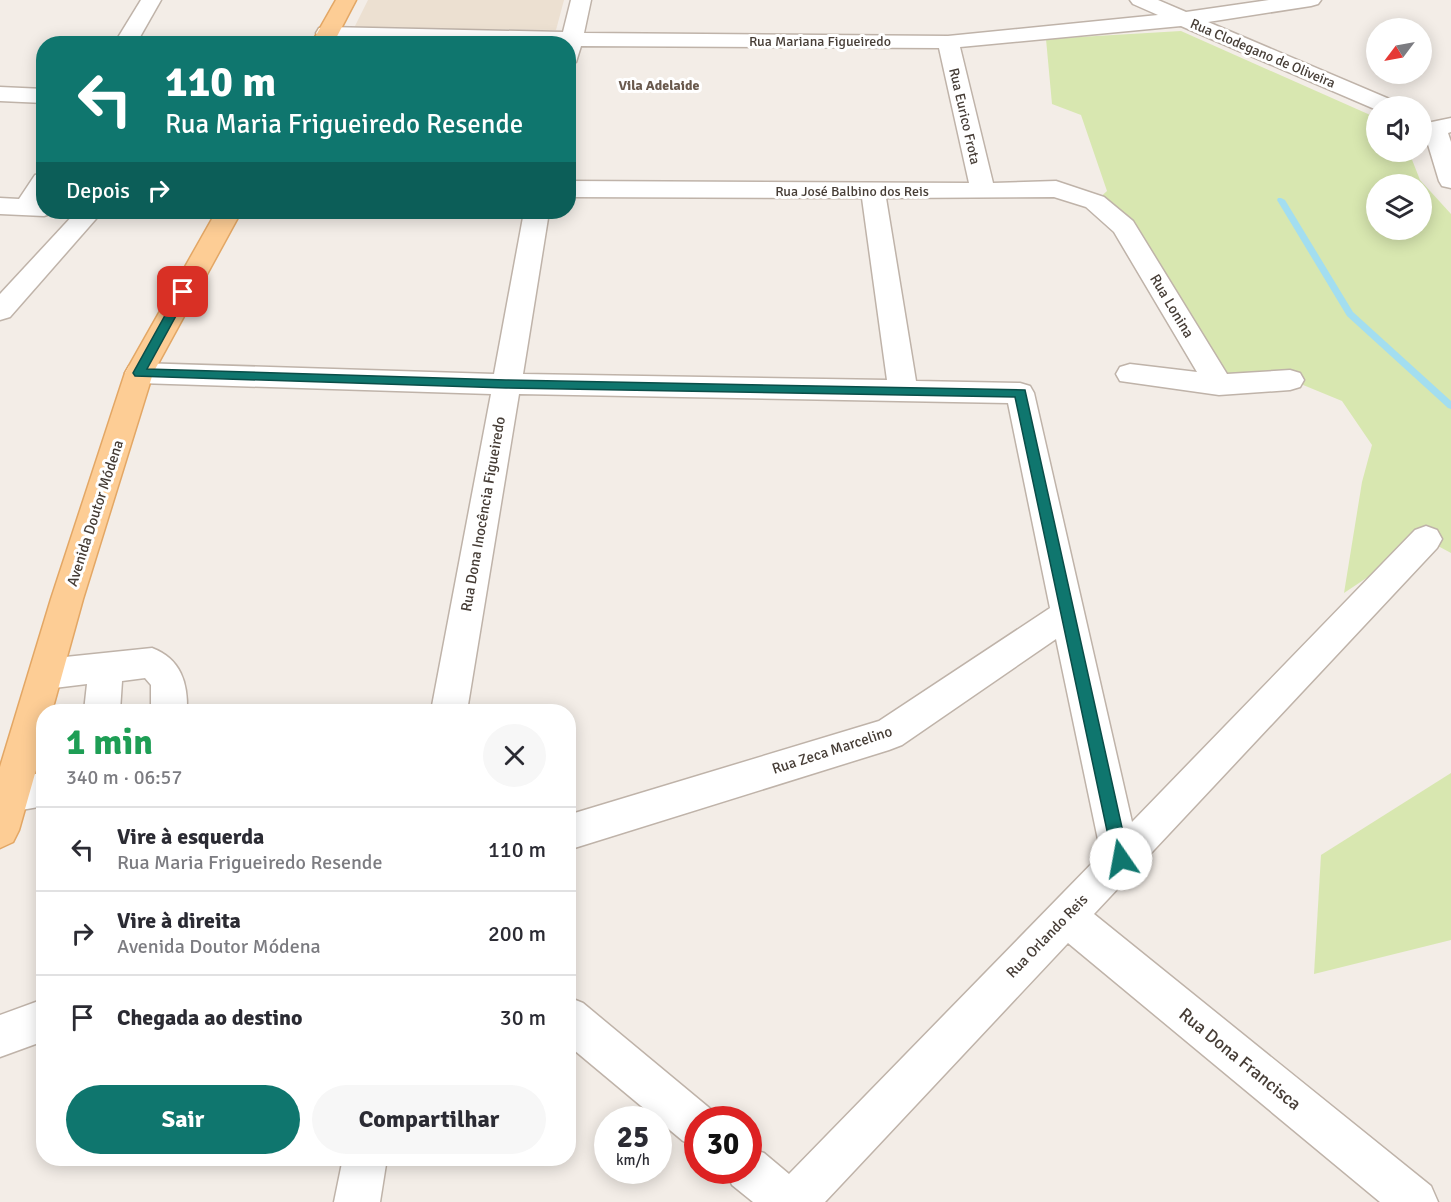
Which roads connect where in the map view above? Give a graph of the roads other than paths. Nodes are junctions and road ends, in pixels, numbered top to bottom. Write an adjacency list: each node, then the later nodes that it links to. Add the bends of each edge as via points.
1 (151, 0): 7 (street)
2 (346, 0): 8 (main road)
3 (581, 0): 9 (street)
4 (1140, 0): 6 (street, Rua Clodegano de Oliveira)
5 (1311, 0): 6 (street, Rua Mariana Figueiredo)
6 (1184, 19): 10 (street, Rua Mariana Figueiredo); 14 (street, Rua Clodegano de Oliveira)
7 (130, 36)
8 (326, 36)
9 (573, 36)
10 (948, 42): 11 (street, Rua Mariana Figueiredo); 19 (street, Rua Eurico Frota)
11 (576, 48)
12 (0, 94): 13 (street)
13 (36, 96)
14 (1366, 97)
15 (1440, 127): 16 (street)
16 (1451, 181)
17 (576, 189): 18 (street, Rua José Balbino dos Reis)
18 (873, 191): 19 (street, Rua José Balbino dos Reis); 32 (street)
19 (983, 191): 25 (street, Rua José Balbino dos Reis, via 1056,189 1095,202)
20 (0, 206): 21 (street)
21 (35, 208)
22 (83, 219): 26 (street)
23 (224, 219): 27 (main road, Avenida Doutor Módena)
24 (536, 219): 30 (street, Rua Dona Inocência Figueiredo)
25 (1124, 227): 31 (street, Rua Lonina)
26 (0, 311)
27 (139, 373): 30 (street); 36 (main road, Avenida Doutor Módena)
28 (1130, 374): 31 (street)
29 (1290, 380): 31 (street)
30 (506, 384): 32 (street); 40 (street, Rua Dona Inocência Figueiredo)
31 (1219, 385)
32 (903, 391): 34 (street, via 1020,393)
33 (1426, 539): 45 (street, Rua Orlando Reis)
34 (1069, 613): 44 (street, Rua Zeca Marcelino, via 889,734); 45 (street)
35 (106, 668): 36 (street); 38 (street); 39 (street, via 152,663 170,685)
36 (46, 674): 37 (main road, Avenida Doutor Módena)
37 (41, 704)
38 (103, 704)
39 (169, 704)
40 (450, 704)
41 (36, 736): 42 (main road, Avenida Doutor Módena)
42 (27, 792): 43 (main road, Avenida Doutor Módena)
43 (0, 830)
44 (576, 832)
45 (1121, 859): 46 (street, Rua Orlando Reis)
46 (1066, 916): 55 (street, Rua Orlando Reis); 56 (street, Rua Dona Francisca)
47 (36, 1023): 49 (street)
48 (576, 1025): 50 (street)
49 (0, 1036)
50 (684, 1114)
51 (364, 1166): 53 (street)
52 (762, 1181): 54 (street)
53 (357, 1202)
54 (788, 1202)
55 (794, 1202)
56 (1415, 1202)

